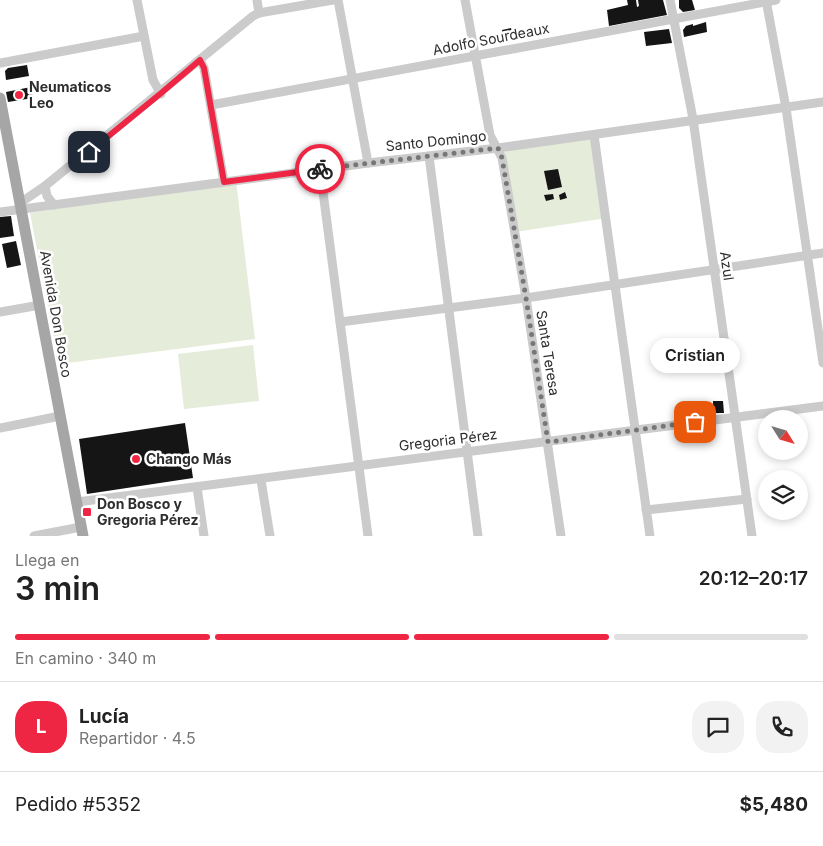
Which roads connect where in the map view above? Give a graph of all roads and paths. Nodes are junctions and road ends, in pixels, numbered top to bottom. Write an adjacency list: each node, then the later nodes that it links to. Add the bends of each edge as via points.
1 (136, 0): 11 (street)
2 (257, 0): 9 (street)
3 (333, 0): 9 (street)
4 (338, 0): 15 (street)
5 (465, 0): 12 (street, Santa Teresa)
6 (670, 0): 10 (street, Azul)
7 (776, 0): 8 (street, Adolfo Sourdeaux)
8 (766, 1): 10 (street, Adolfo Sourdeaux); 20 (street)
9 (260, 13): 13 (street)
10 (673, 20): 12 (street, Adolfo Sourdeaux); 21 (street, Azul)
11 (144, 36): 14 (street); 16 (street, via 153,80)
12 (476, 56): 15 (street, Adolfo Sourdeaux); 23 (street, Santa Teresa, via 490,135)
13 (200, 60): 16 (street); 19 (street)
14 (0, 63)
15 (354, 80): 19 (street, Adolfo Sourdeaux); 25 (street)
16 (160, 94): 28 (street)
17 (0, 98): 30 (main road, Avenida Don Bosco)
18 (823, 102): 20 (street, Santo Domingo)
19 (211, 105): 27 (street)
20 (786, 108): 21 (street, Santo Domingo); 33 (street)
21 (693, 120): 22 (street, Santo Domingo); 34 (street, Azul)
22 (594, 135): 23 (street, Santo Domingo); 35 (street)
23 (498, 148): 24 (street, Santo Domingo); 36 (street, Santa Teresa)
24 (429, 156): 25 (street, Santo Domingo); 38 (street)
25 (368, 163): 26 (street, Santo Domingo)
26 (320, 170): 27 (street, Santo Domingo); 40 (street)
27 (224, 182): 29 (street, Santo Domingo)
28 (46, 186): 29 (street, via 47,196); 30 (street)
29 (54, 205): 30 (street, Santo Domingo)
30 (21, 206): 31 (street, Santo Domingo); 37 (main road, Avenida Don Bosco)
31 (0, 212)
32 (823, 253): 33 (street)
33 (807, 255): 34 (street); 41 (street)
34 (714, 269): 35 (street); 44 (street, Azul)
35 (615, 284): 36 (street); 46 (street)
36 (526, 298): 38 (street); 47 (street, Santa Teresa)
37 (40, 305): 39 (street); 43 (main road, Avenida Don Bosco)
38 (448, 308): 40 (street); 48 (street)
39 (0, 312)
40 (340, 322): 49 (street)
41 (823, 363)
42 (823, 406): 44 (street, Gregoria Pérez)
43 (60, 416): 45 (street); 53 (main road, Avenida Don Bosco)
44 (734, 418): 46 (street, Gregoria Pérez); 52 (street, Azul)
45 (0, 428)
46 (636, 430): 47 (street, Gregoria Pérez); 54 (street)
47 (548, 442): 48 (street, Gregoria Pérez); 61 (street, Santa Teresa)
48 (466, 451): 49 (street, Gregoria Pérez); 60 (street)
49 (359, 465): 50 (street, Gregoria Pérez); 59 (street)
50 (262, 480): 51 (street, Gregoria Pérez); 58 (street)
51 (197, 487): 53 (street, Gregoria Pérez); 57 (street)
52 (747, 499): 54 (street); 63 (street, Azul)
53 (77, 502): 55 (main road, Avenida Don Bosco)
54 (646, 510): 62 (street)
55 (82, 531): 56 (street)
56 (34, 536)
57 (204, 536)
58 (270, 536)
59 (368, 536)
60 (478, 536)
61 (560, 536)
62 (650, 536)
63 (752, 536)

